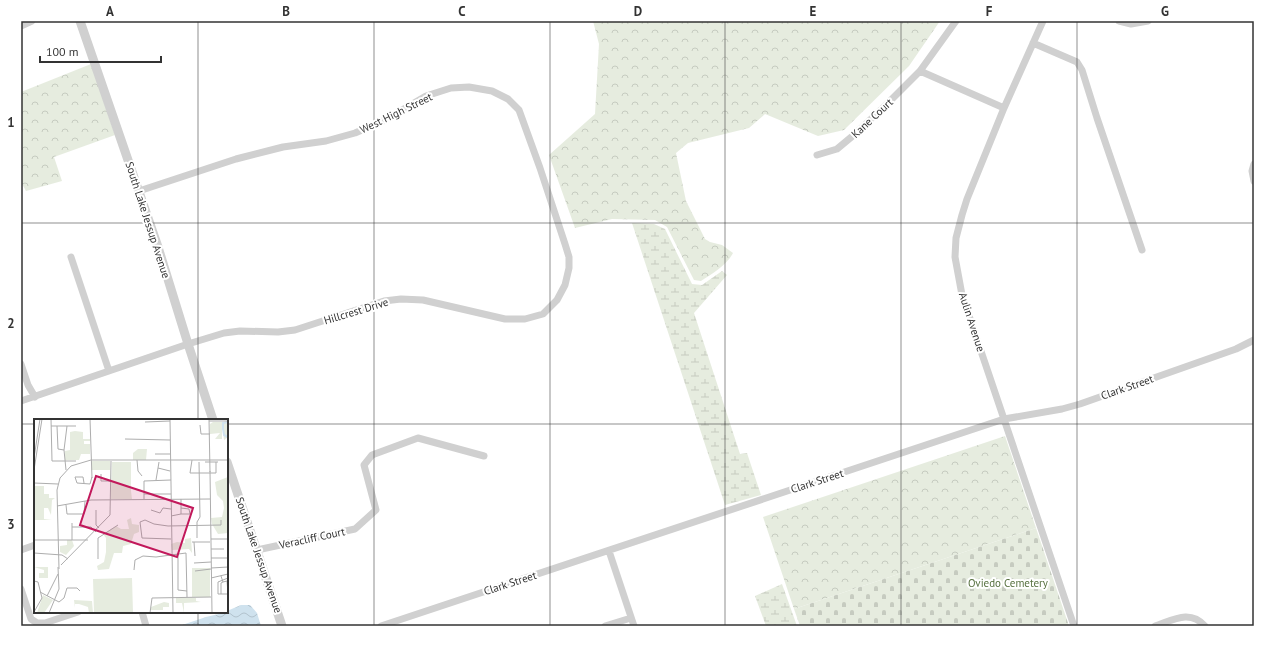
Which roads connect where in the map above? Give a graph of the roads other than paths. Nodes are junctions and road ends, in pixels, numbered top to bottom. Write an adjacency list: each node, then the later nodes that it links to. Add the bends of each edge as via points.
1 (32, 21): 7 (street)
2 (80, 21): 15 (street, South Lake Jessup Avenue)
3 (956, 21): 9 (street, Kane Court)
4 (1043, 21): 8 (street, Aulin Avenue)
5 (1119, 21): 6 (street, via 1131,24)
6 (1148, 21)
7 (21, 26)
8 (1033, 43): 10 (street, Aulin Avenue); 16 (street, via 1078,62)
9 (920, 71): 10 (street); 11 (street, Kane Court, via 837,149)
10 (1004, 108): 25 (street, Aulin Avenue, via 967,199 956,238 955,257 962,295)
11 (817, 155)
12 (1254, 164): 14 (street)
13 (540, 168): 15 (street, West High Street, via 518,110 508,98 492,91 469,87 451,88 426,96 385,120 355,133 236,159); 19 (street, Hillcrest Drive, via 569,257 565,285 557,300 543,314 526,319 505,320 423,300 402,299 384,301 295,330 224,333)
14 (1254, 181)
15 (139, 191): 19 (street, South Lake Jessup Avenue)
16 (1142, 250)
17 (71, 257): 21 (street)
18 (1254, 340): 25 (street, Clark Street, via 1236,349 1080,404)
19 (188, 344): 21 (street, Hillcrest Drive); 24 (street, South Lake Jessup Avenue)
20 (21, 364): 22 (street)
21 (109, 371): 22 (street, Hillcrest Drive)
22 (35, 397): 23 (street, Hillcrest Drive)
23 (21, 401)
24 (213, 419)
25 (1004, 419): 31 (street, Clark Street); 41 (street, Aulin Avenue)
26 (484, 456): 30 (street, Veracliff Court, via 418,438 372,455 364,465 376,510 355,529)
27 (228, 465): 30 (street, South Lake Jessup Avenue)
28 (34, 545): 29 (street)
29 (21, 550)
30 (257, 550): 37 (street, South Lake Jessup Avenue)
31 (609, 551): 35 (street); 38 (street, Clark Street)
32 (21, 589): 33 (street, via 31,619 37,623 45,623)
33 (75, 613)
34 (142, 613): 36 (street)
35 (631, 618): 39 (street); 40 (street)
36 (146, 626)
37 (282, 626)
38 (381, 626)
39 (605, 626)
40 (634, 626)
41 (1074, 626)
42 (1155, 626): 43 (street, via 1183,616 1191,616)
43 (1205, 626)

